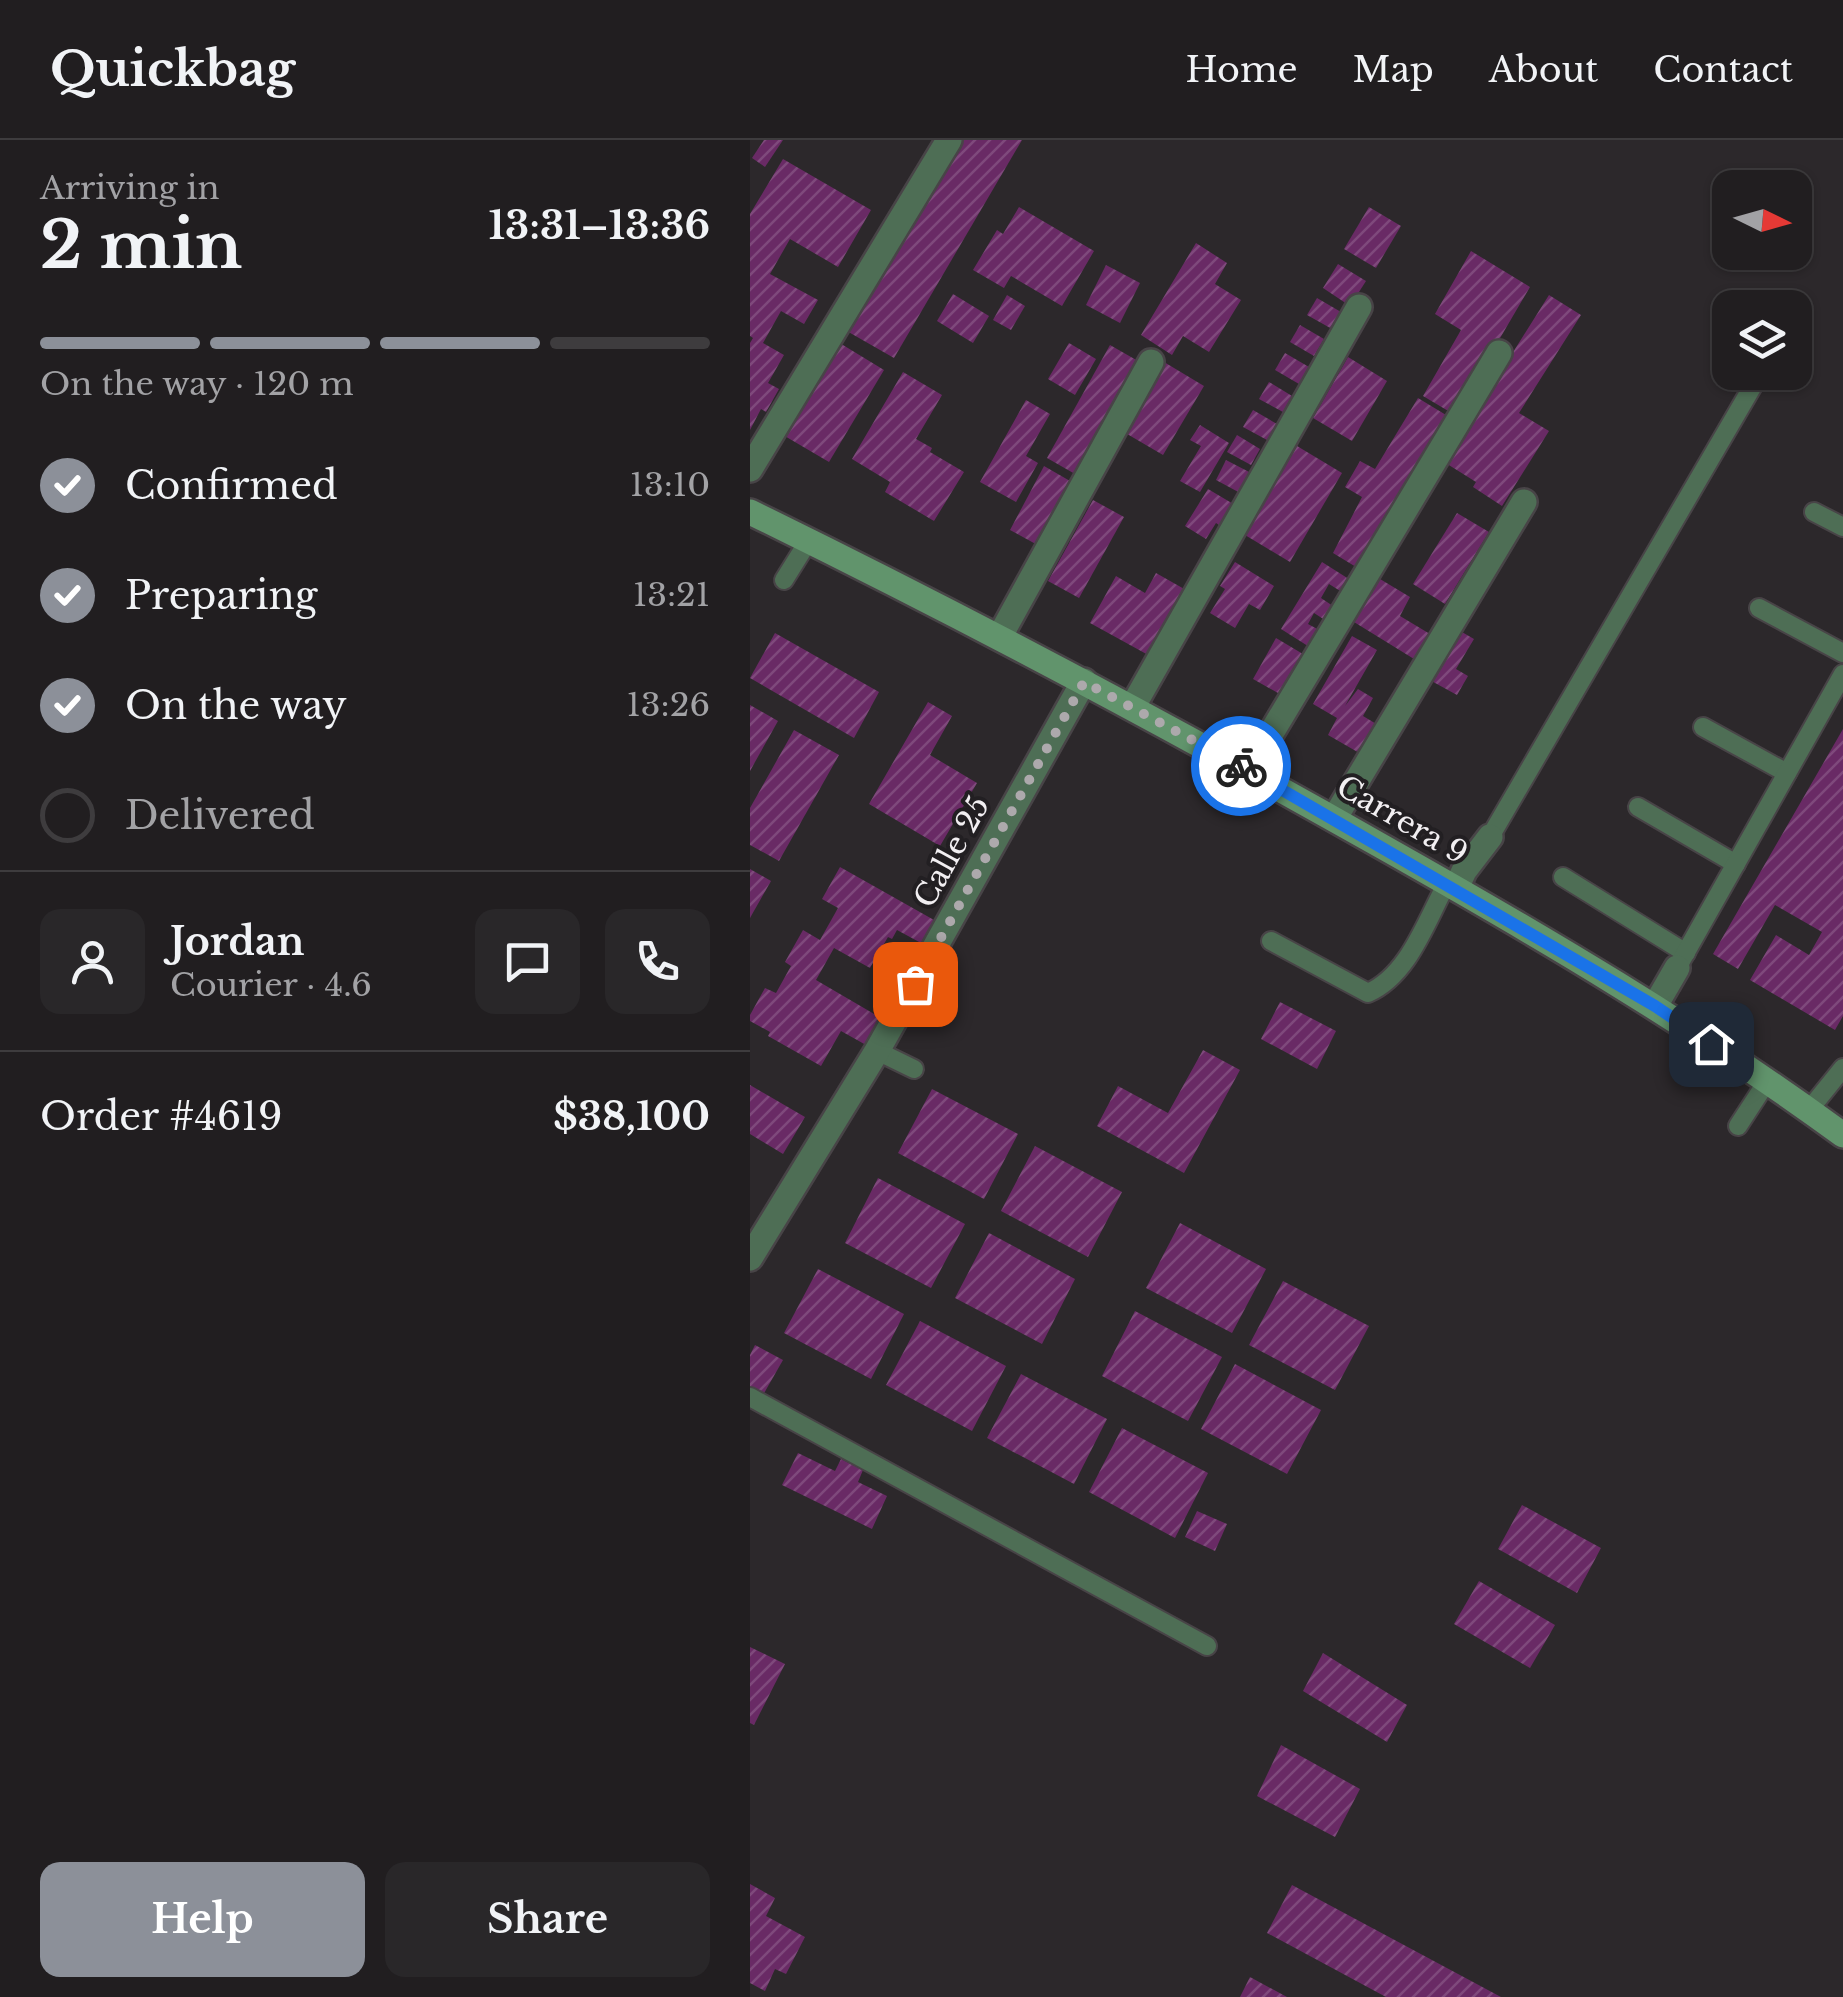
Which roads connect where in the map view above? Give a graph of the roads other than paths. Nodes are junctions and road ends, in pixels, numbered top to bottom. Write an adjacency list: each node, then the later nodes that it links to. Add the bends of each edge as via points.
1 (949, 140): 6 (street)
2 (1359, 308): 18 (street)
3 (1499, 353): 20 (street)
4 (1151, 362): 14 (street)
5 (1751, 390): 24 (lane)
6 (750, 469)
7 (1524, 502): 23 (street)
8 (750, 512): 11 (main road, Carrera 9)
9 (1814, 512): 10 (lane)
10 (1843, 527)
11 (809, 540): 12 (lane); 14 (main road, Carrera 9)
12 (784, 580)
13 (1758, 608): 15 (lane)
14 (1000, 636): 17 (main road, Carrera 9)
15 (1843, 653)
16 (1843, 674): 21 (lane)
17 (1084, 682): 18 (main road, Carrera 9); 31 (street, Calle 25)
18 (1133, 706): 20 (main road, Carrera 9)
19 (1703, 727): 21 (lane)
20 (1250, 770): 23 (main road, Carrera 9)
21 (1787, 773): 25 (lane)
22 (1638, 807): 25 (lane)
23 (1334, 819): 27 (main road, Carrera 9)
24 (1490, 837): 27 (street)
25 (1736, 864): 29 (lane)
26 (1563, 877): 29 (lane)
27 (1452, 886): 28 (lane, via 1403,964 1386,985 1368,993); 30 (main road, Carrera 9)
28 (1271, 941)
29 (1682, 961): 30 (street)
30 (1655, 1006): 34 (main road, Carrera 9)
31 (877, 1051): 32 (lane); 38 (street, Calle 25)
32 (914, 1068)
33 (1843, 1068): 35 (lane)
34 (1766, 1084): 35 (main road, Carrera 9); 36 (lane)
35 (1809, 1110): 37 (main road, Carrera 9)
36 (1738, 1126)
37 (1843, 1136)
38 (750, 1258)
39 (750, 1397): 40 (lane)
40 (1208, 1646)

